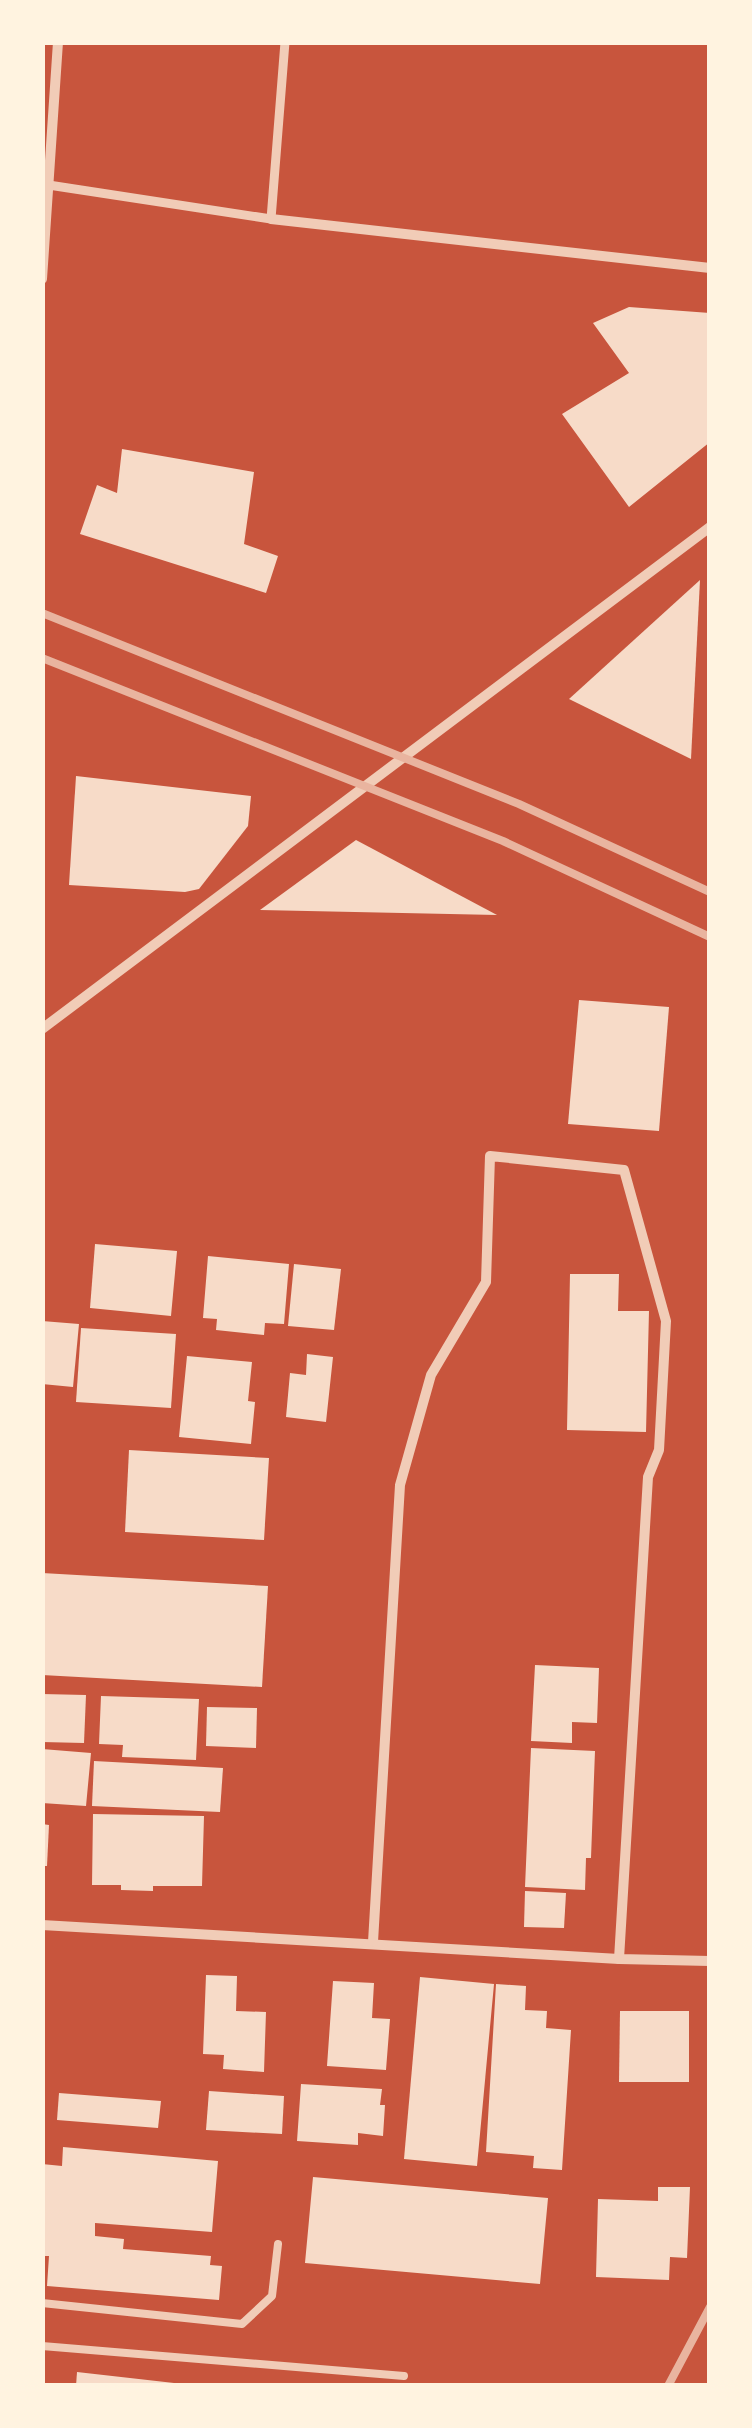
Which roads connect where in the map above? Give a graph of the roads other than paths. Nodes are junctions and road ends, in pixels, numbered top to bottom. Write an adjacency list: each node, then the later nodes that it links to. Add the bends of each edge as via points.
1 (58, 42): 3 (street)
2 (285, 42): 4 (street)
3 (46, 185): 4 (street); 6 (street)
4 (271, 219): 5 (street)
5 (710, 268)
6 (42, 279)
7 (710, 528): 8 (street)
8 (42, 1030)
9 (42, 1925): 10 (street)
10 (373, 1942): 11 (street); 11 (street, via 400,1485 431,1375 486,1282 490,1156 624,1170 666,1322 659,1450 648,1477)
11 (619, 1959): 12 (street)
12 (710, 1960)
13 (278, 2244): 14 (lane, via 272,2296 242,2324)
14 (42, 2302)
15 (42, 2346): 16 (lane)
16 (404, 2376)

